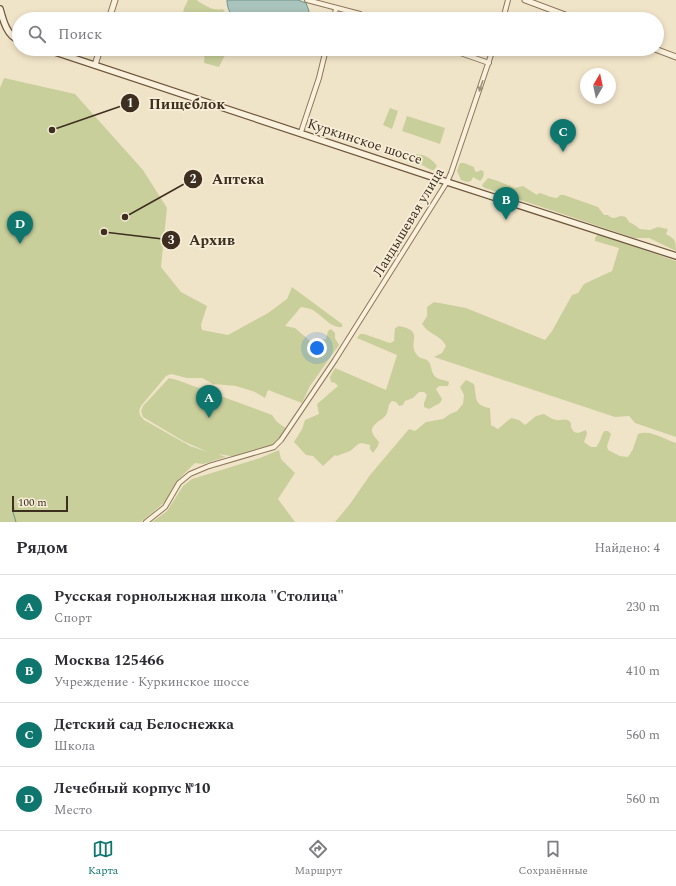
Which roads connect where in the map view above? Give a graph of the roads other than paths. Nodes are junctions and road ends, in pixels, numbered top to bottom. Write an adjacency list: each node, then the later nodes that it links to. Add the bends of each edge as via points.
1 (115, 0): 7 (street)
2 (307, 0): 5 (street)
3 (508, 0): 10 (street)
4 (525, 0): 11 (street)
5 (336, 8): 8 (street); 9 (street)
6 (0, 9): 12 (main road, via 6,28)
7 (112, 12)
8 (335, 12)
9 (352, 12)
10 (505, 12)
11 (557, 12)
12 (12, 35)
13 (664, 52): 19 (street)
14 (67, 56): 21 (main road, Куркинское шоссе)
15 (98, 56): 21 (street)
16 (324, 56): 22 (street)
17 (469, 56): 20 (street)
18 (491, 56): 20 (street, Ландышевая улица)
19 (676, 57)
20 (489, 63): 23 (street, Ландышевая улица, one-way to 23)
21 (95, 65): 22 (main road, Куркинское шоссе)
22 (301, 132): 23 (main road, Куркинское шоссе)
23 (448, 182): 24 (main road, Куркинское шоссе); 25 (street, Ландышевая улица, via 278,444 190,474 179,483 165,507)
24 (676, 256)
25 (146, 522)

